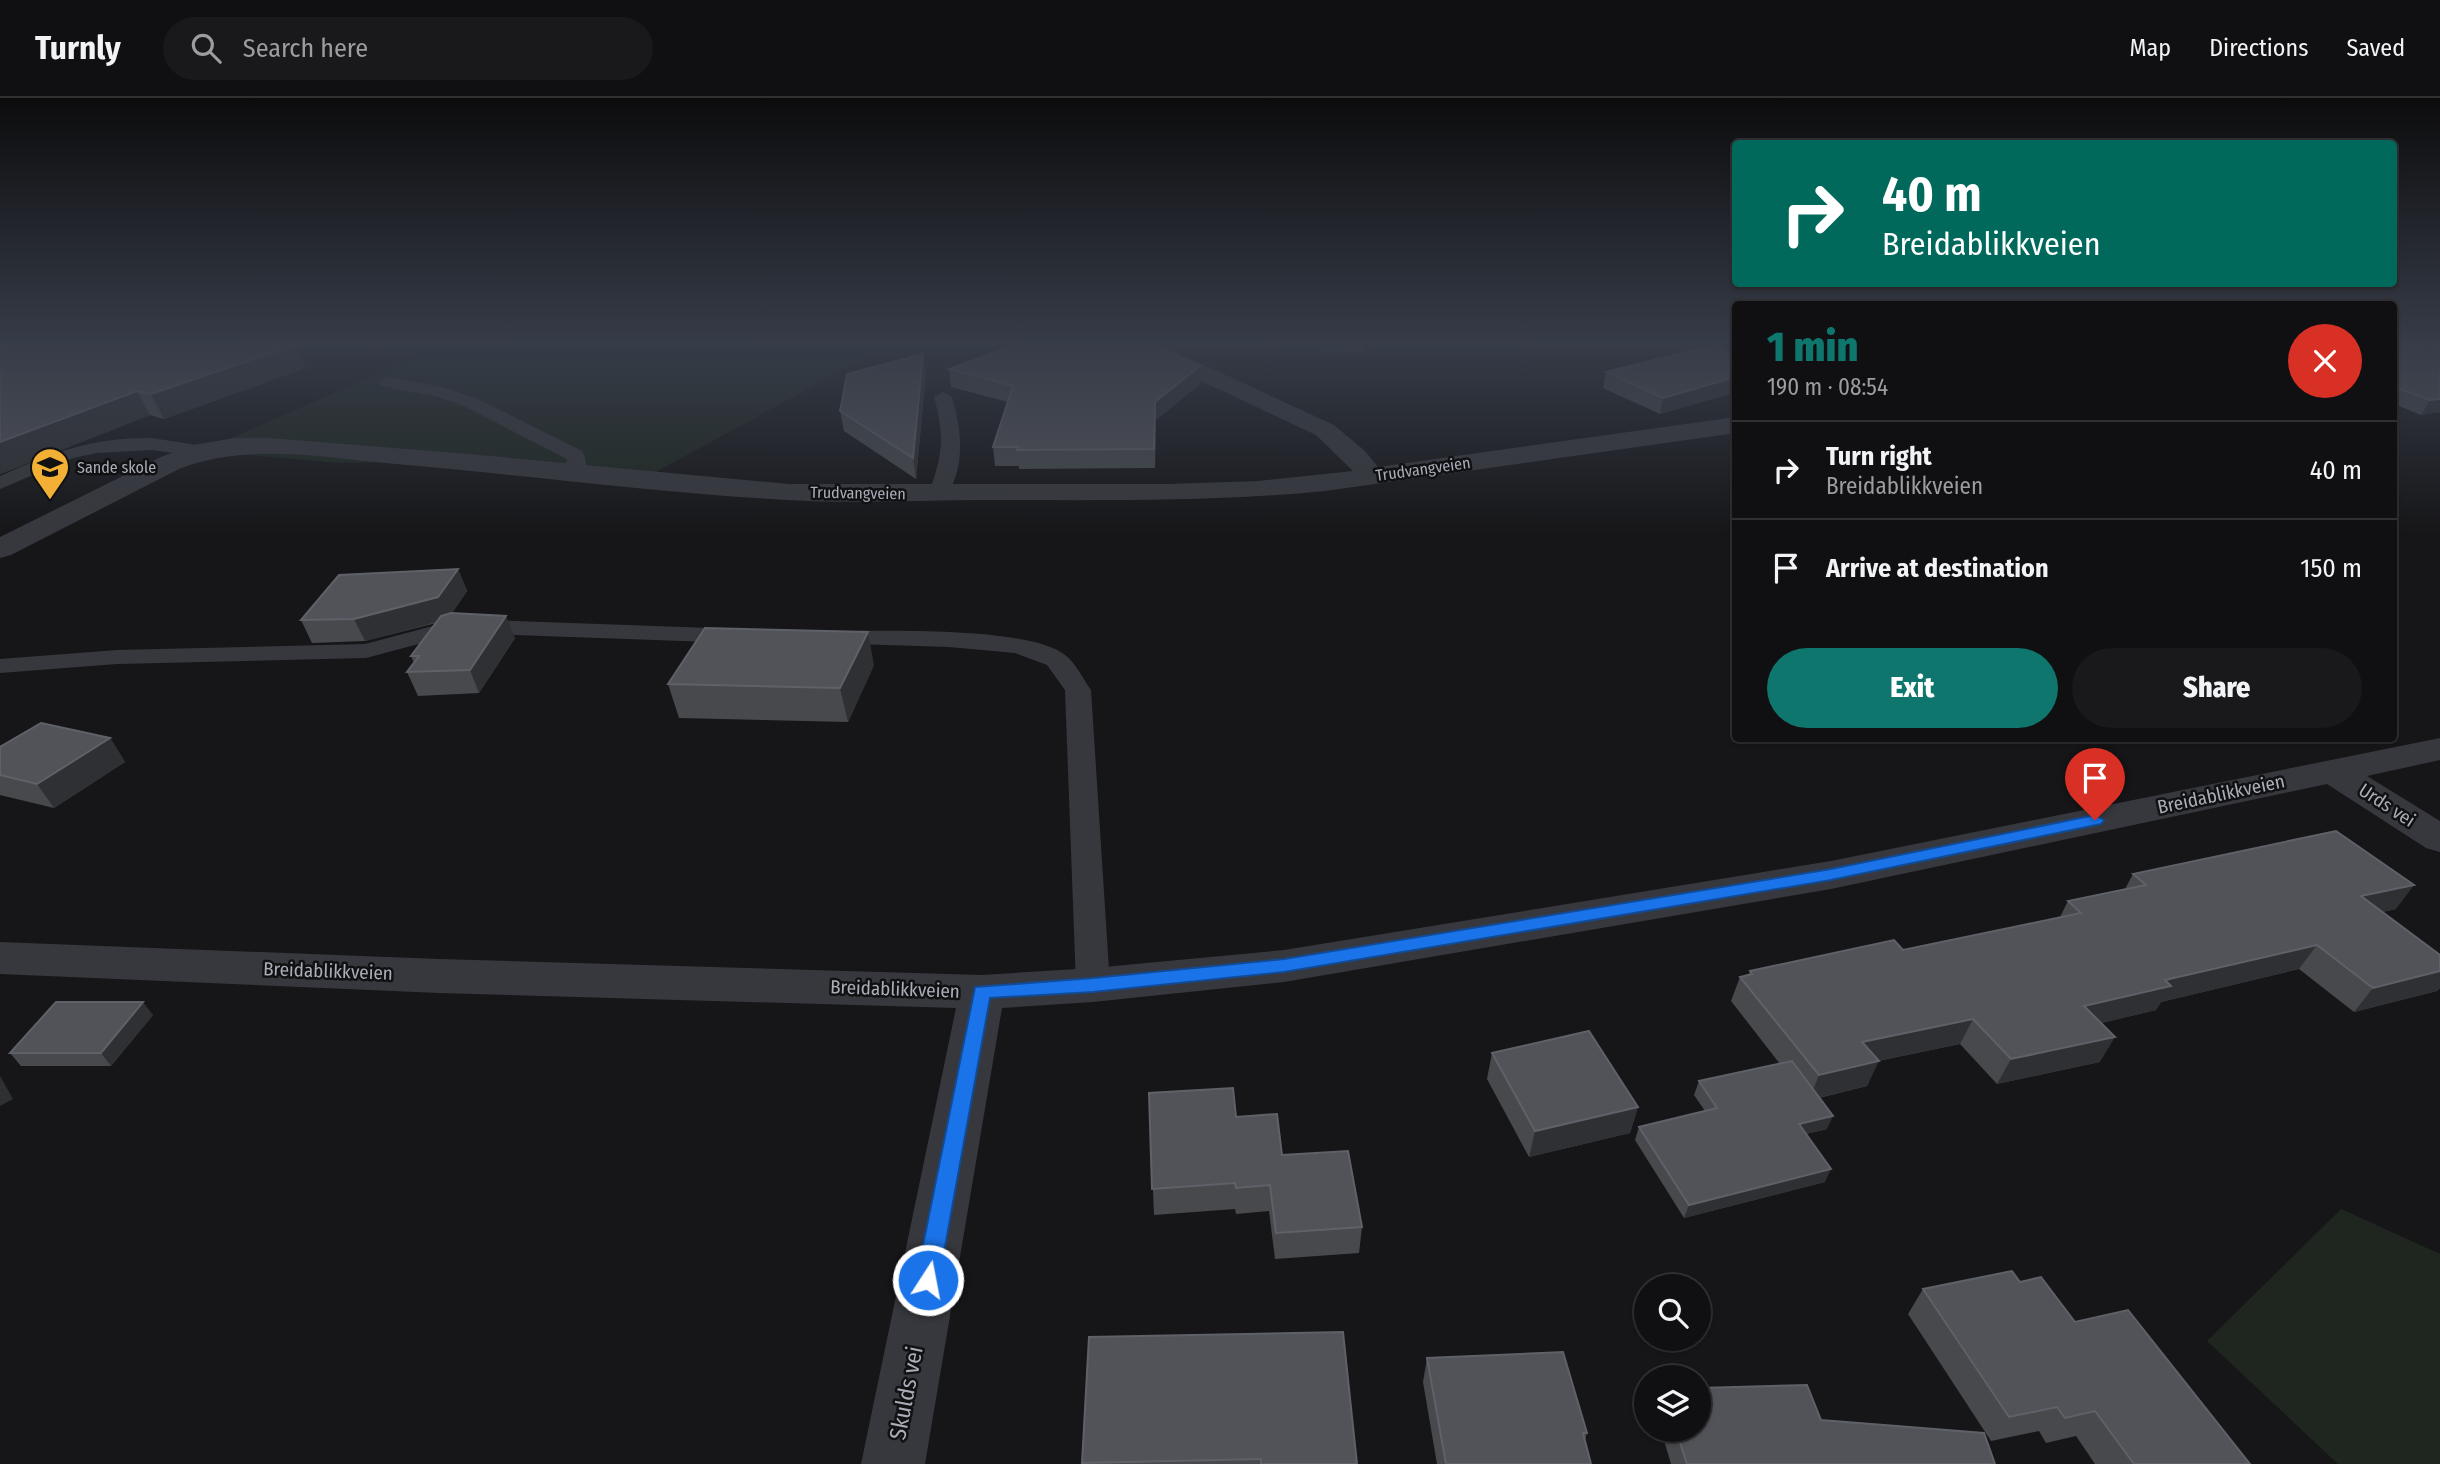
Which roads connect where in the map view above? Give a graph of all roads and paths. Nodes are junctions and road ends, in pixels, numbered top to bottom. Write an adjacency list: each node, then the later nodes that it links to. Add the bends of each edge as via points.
1 (480, 408): 6 (lane, via 575,455)
2 (946, 408): 9 (lane, via 954,443)
3 (1277, 408): 7 (street, via 1325,430)
4 (1732, 426): 7 (street, Trudvangveien)
5 (202, 451): 6 (street, Trudvangveien, via 270,446); 8 (lane, via 164,444 92,447); 10 (street, Trudvangveien)
6 (575, 473): 9 (street, Trudvangveien, via 789,492)
7 (1371, 476): 9 (street, Trudvangveien, via 1258,489)
8 (0, 483)
9 (938, 494)
10 (0, 549)
11 (757, 636): 13 (lane, via 460,626 366,651 117,657)
12 (811, 637): 18 (lane, via 961,640 1020,646 1055,659 1078,690)
13 (0, 666)
14 (2440, 749): 15 (street, Breidablikkveien)
15 (2333, 771): 16 (street, Urds vei); 18 (street, Breidablikkveien, via 1831,875 1284,966)
16 (2440, 839)
17 (0, 958): 19 (street, Breidablikkveien)
18 (1093, 985): 19 (street, Breidablikkveien)
19 (982, 992): 20 (street, Skulds vei)
20 (893, 1464)

